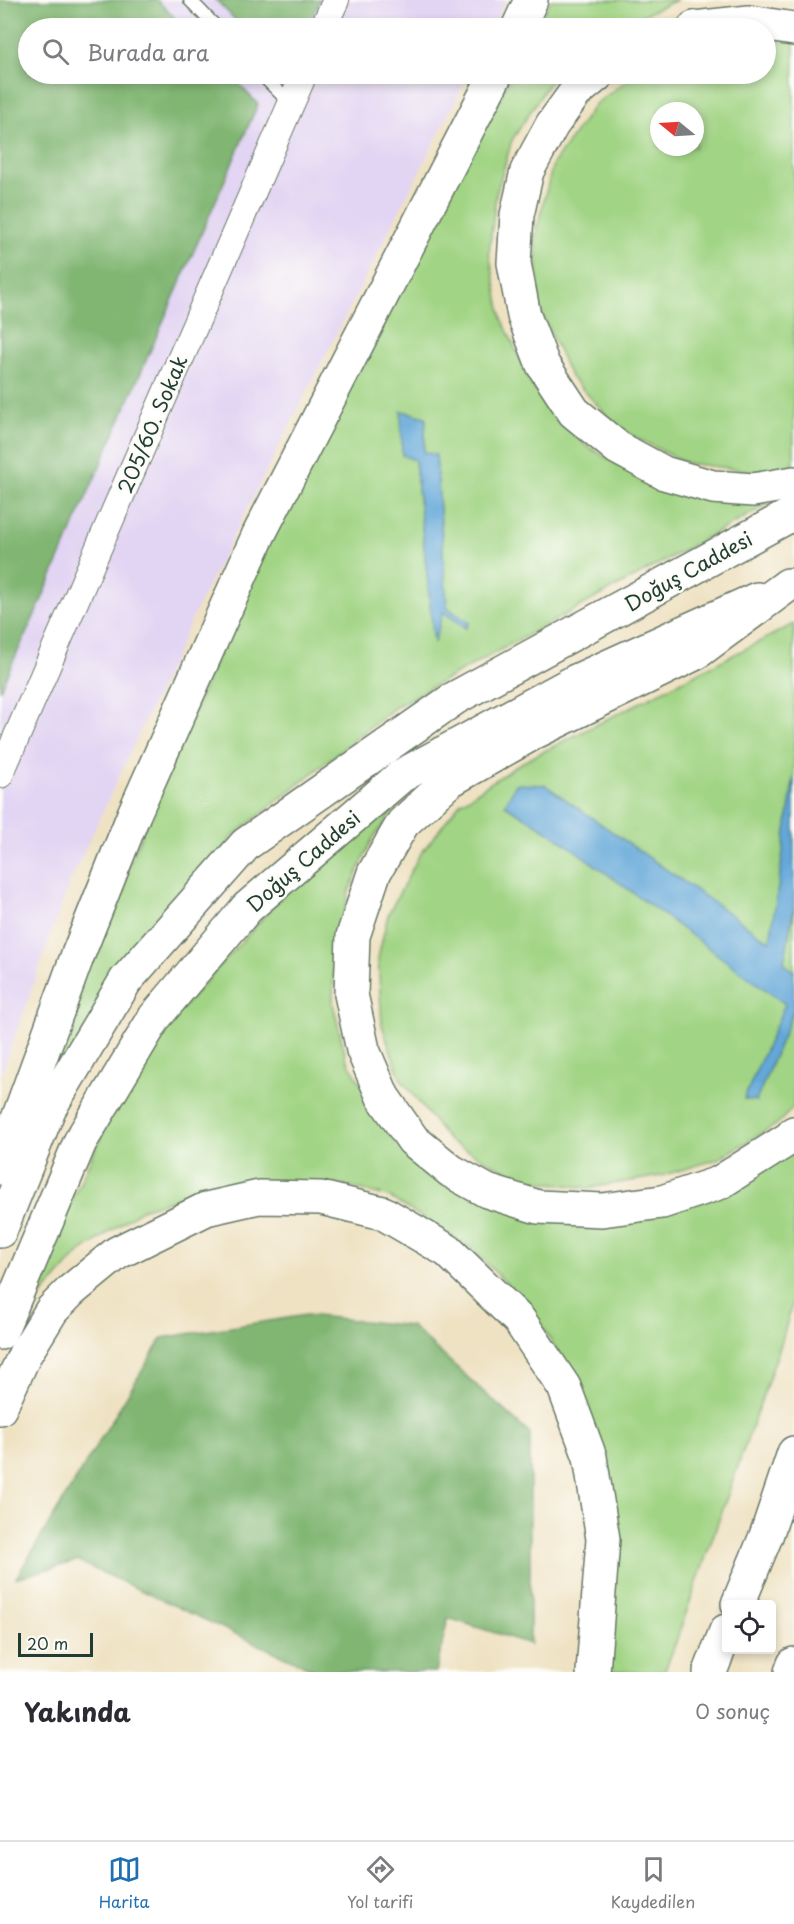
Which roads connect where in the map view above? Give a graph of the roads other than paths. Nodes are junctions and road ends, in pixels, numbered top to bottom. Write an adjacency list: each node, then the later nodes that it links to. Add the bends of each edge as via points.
1 (189, 0): 4 (lane)
2 (336, 0): 5 (street)
3 (531, 0): 6 (main road)
4 (207, 18)
5 (328, 18)
6 (523, 18)
7 (776, 26): 8 (main road)
8 (794, 29)
9 (271, 84): 13 (lane)
10 (300, 84): 13 (street, 205/60. Sokak)
11 (491, 84): 19 (main road, via 250,555 134,814)
12 (586, 84): 14 (main road, via 552,125 527,171 517,215 514,262 524,316 543,365 574,412 618,448 664,473 713,487 753,490)
13 (291, 104): 17 (street, 205/60. Sokak)
14 (794, 483)
15 (794, 513): 20 (main road, Doğuş Caddesi, via 454,698 246,844 126,980 49,1110)
16 (791, 584): 18 (main road, via 696,653 536,732 449,781 403,824 374,873 353,936 351,994 363,1050 382,1097 413,1140 451,1171 487,1191 538,1207 602,1210 662,1202 719,1183); 21 (main road, Doğuş Caddesi, via 576,681 400,776 247,908 155,1017 80,1142)
17 (0, 775)
18 (794, 1133)
19 (0, 1168)
20 (0, 1231)
21 (0, 1333)
22 (0, 1408): 27 (main road, via 25,1354 52,1310 117,1253 206,1209 259,1197 321,1198 383,1213 448,1251 519,1320 564,1387 590,1457 603,1539)
23 (794, 1453): 24 (main road)
24 (740, 1600)
25 (722, 1641): 28 (main road)
26 (794, 1664): 29 (main road)
27 (593, 1672)
28 (710, 1672)
29 (791, 1672)

